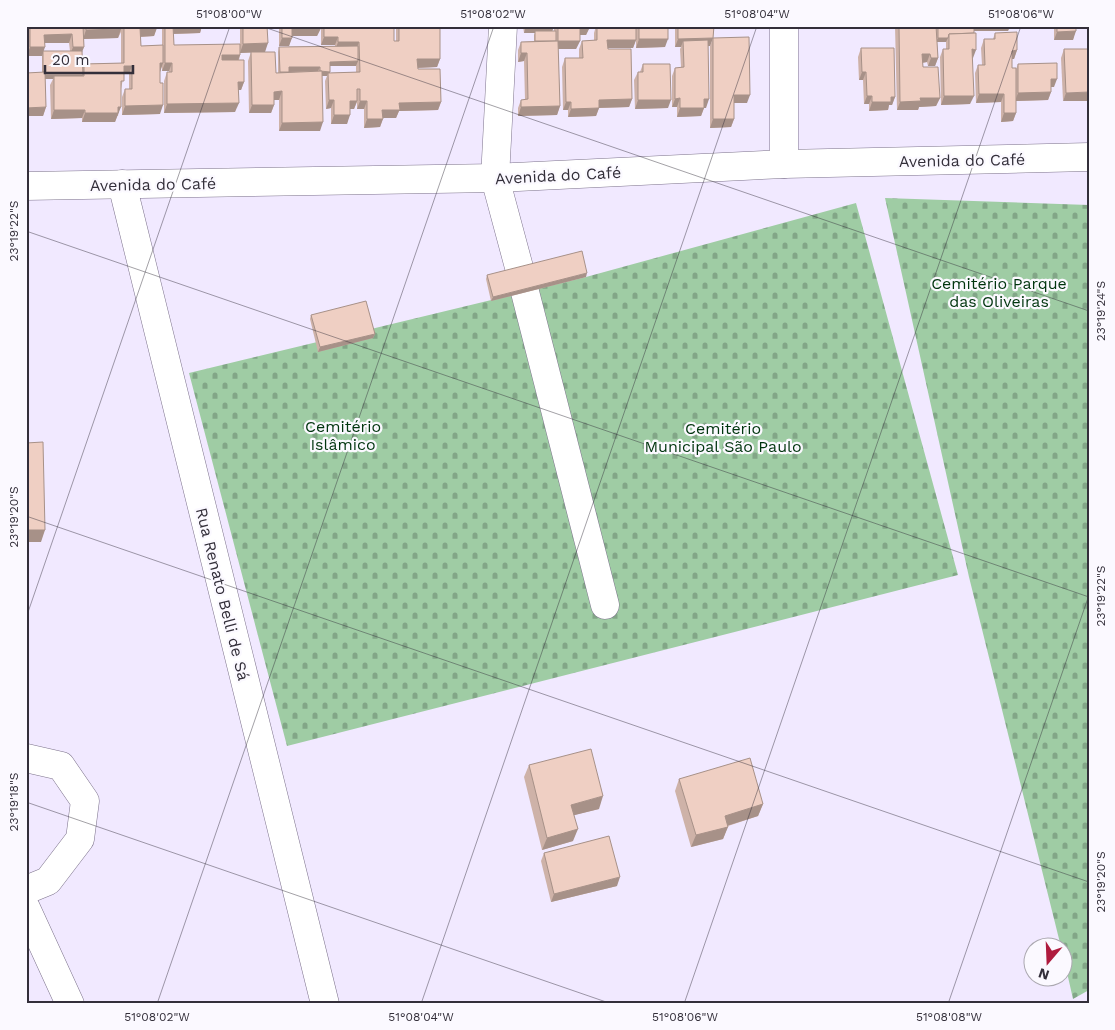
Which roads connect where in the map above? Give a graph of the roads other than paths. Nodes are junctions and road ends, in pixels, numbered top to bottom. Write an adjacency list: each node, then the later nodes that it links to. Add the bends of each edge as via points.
1 (503, 26): 5 (street)
2 (784, 26): 4 (street)
3 (1089, 157): 4 (street, Avenida do Café)
4 (784, 164): 5 (street, Avenida do Café)
5 (496, 178): 6 (street, Avenida do Café); 8 (street)
6 (122, 184): 7 (street, Avenida do Café); 13 (street, Rua Renato Belli de Sá)
7 (26, 186)
8 (605, 605)
9 (26, 758): 10 (street, via 61,766 85,801 80,839 48,881)
10 (26, 890)
11 (26, 908): 12 (street)
12 (70, 1004)
13 (325, 1004)

